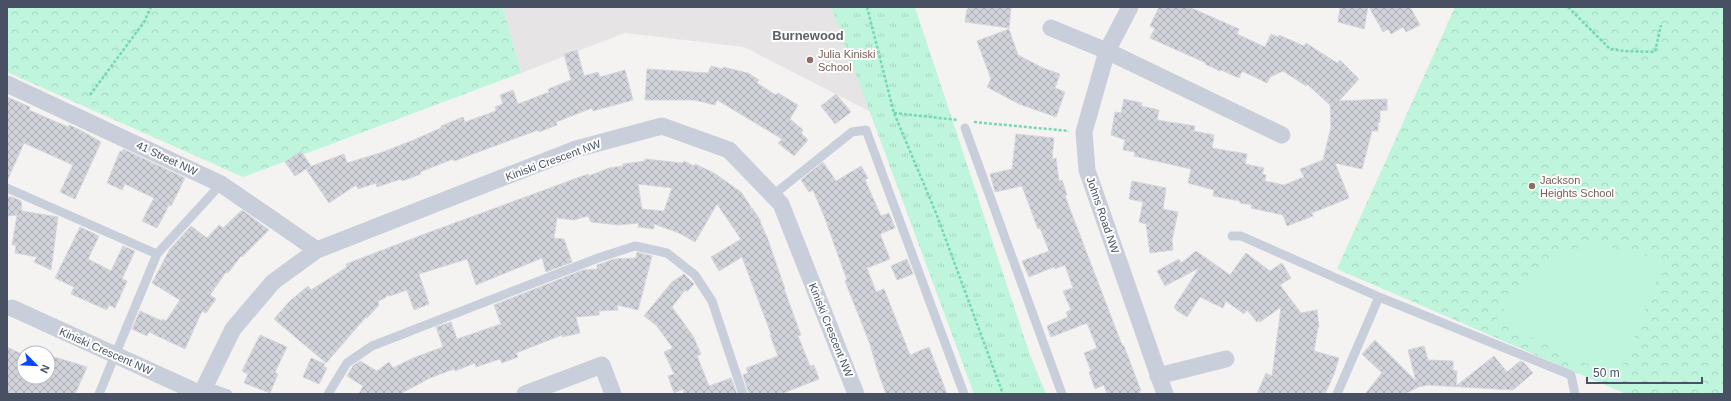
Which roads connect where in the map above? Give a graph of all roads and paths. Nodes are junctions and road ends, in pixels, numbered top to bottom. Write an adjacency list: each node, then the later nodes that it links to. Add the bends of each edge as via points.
1 (151, 7): 11 (path, via 144,22)
2 (867, 7): 12 (path)
3 (1130, 7): 9 (street, Johns Road NW)
4 (1479, 7): 5 (path)
5 (1486, 7)
6 (1568, 7): 7 (path, via 1610,49 1655,52)
7 (1661, 25)
8 (1051, 28): 9 (street)
9 (1107, 51): 14 (street, Johns Road NW); 15 (street)
10 (7, 84): 16 (street, 41 Street NW)
11 (90, 95)
12 (894, 113): 13 (path); 36 (path, via 936,213)
13 (967, 123): 14 (path); 37 (lane)
14 (1084, 132): 26 (street, Johns Road NW, via 1088,170)
15 (1282, 135)
16 (221, 184): 20 (street, 41 Street NW); 21 (lane)
17 (7, 188): 21 (lane)
18 (773, 195): 20 (street, Kiniski Crescent NW, via 729,150 662,126 576,149); 34 (street, Kiniski Crescent NW, via 781,204); 35 (lane, via 852,132 866,130)
19 (1232, 236): 22 (lane, via 1241,236)
20 (317, 250): 27 (street, Kiniski Crescent NW, via 273,282 233,329)
21 (157, 254): 24 (lane)
22 (1379, 297): 39 (lane); 40 (lane, via 1571,375)
23 (12, 308): 24 (street, Kiniski Crescent NW)
24 (114, 354): 27 (street, Kiniski Crescent NW); 28 (lane)
25 (1226, 359): 26 (street)
26 (1158, 376): 38 (street, Johns Road NW)
27 (202, 391): 29 (lane)
28 (99, 394)
29 (228, 394)
30 (328, 394): 33 (lane, via 347,363 372,346 635,246 667,254 695,275 712,301)
31 (526, 394): 32 (street, via 602,365)
32 (613, 394)
33 (744, 394)
34 (856, 394)
35 (964, 394)
36 (1003, 394)
37 (1062, 394)
38 (1165, 394)
39 (1337, 394)
40 (1575, 394)

